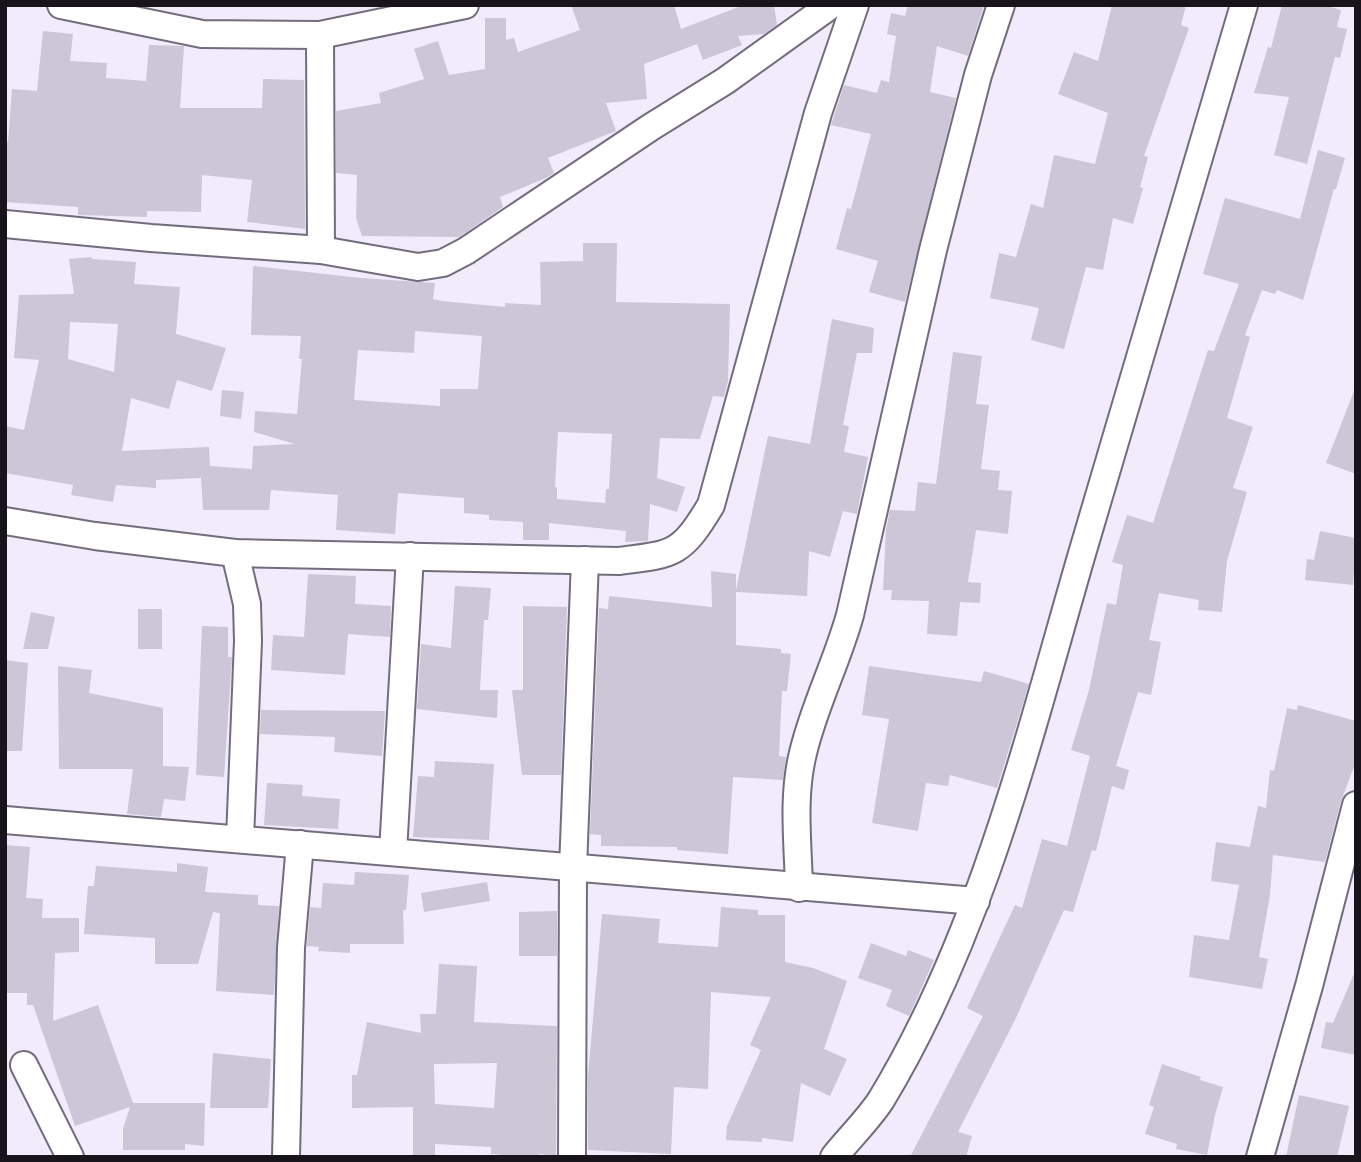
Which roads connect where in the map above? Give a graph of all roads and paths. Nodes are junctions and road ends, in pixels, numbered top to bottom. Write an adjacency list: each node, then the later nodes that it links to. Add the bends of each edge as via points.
1 (61, 5): 7 (street, via 202,34)
2 (465, 5): 7 (street)
3 (831, 5): 9 (street, via 453,259 418,267)
4 (855, 5): 13 (street, via 818,113 711,505 694,534 674,551 619,561)
5 (1000, 5): 20 (street, via 933,250 850,615 802,756 796,798)
6 (1244, 5): 21 (street, via 1033,724)
7 (320, 35): 9 (street)
8 (5, 224): 9 (street)
9 (321, 250)
10 (5, 521): 11 (street)
11 (235, 553): 12 (street); 16 (street, via 247,604 248,640)
12 (410, 556): 13 (street); 18 (street)
13 (585, 560): 19 (street)
14 (1356, 806): 27 (street)
15 (5, 820): 16 (street)
16 (240, 839): 17 (street)
17 (300, 844): 18 (street); 24 (street, via 291,948)
18 (393, 852): 19 (street)
19 (573, 868): 20 (street); 25 (street)
20 (800, 888): 21 (street)
21 (976, 901): 26 (street, via 929,1010 879,1102)
22 (24, 1065): 23 (street)
23 (70, 1157)
24 (286, 1157)
25 (572, 1157)
26 (834, 1157)
27 (1260, 1157)

